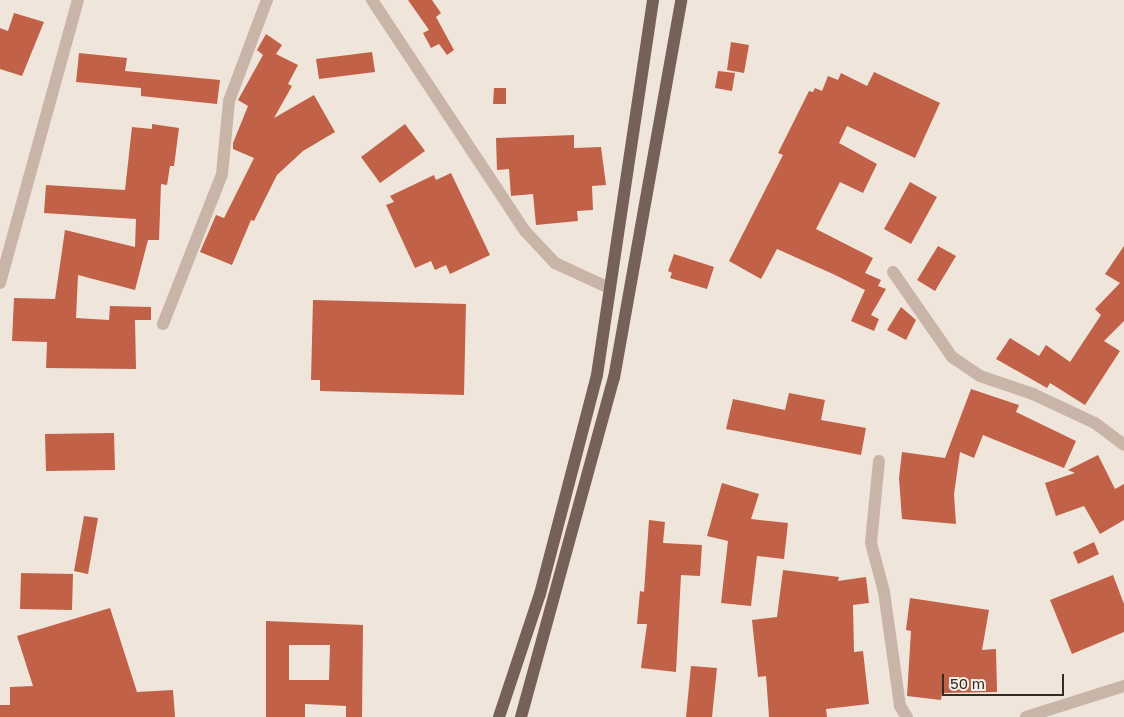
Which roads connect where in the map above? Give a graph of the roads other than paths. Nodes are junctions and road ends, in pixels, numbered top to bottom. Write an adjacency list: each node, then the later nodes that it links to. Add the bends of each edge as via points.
1 (78, 0): 7 (street)
2 (267, 0): 9 (street, via 230,101 222,174)
3 (372, 0): 8 (street, via 524,231 555,263)
4 (653, 0): 8 (main road)
5 (681, 0): 14 (main road, via 614,378)
6 (893, 272): 10 (street, via 952,357 980,376 1033,394 1095,423)
7 (0, 283)
8 (609, 288): 13 (main road, via 597,375 540,594)
9 (163, 324)
10 (1124, 445)
11 (879, 461): 15 (street, via 871,543 884,592 900,706)
12 (1124, 686): 16 (street)
13 (499, 717)
14 (521, 717)
15 (907, 717)
16 (1026, 717)

